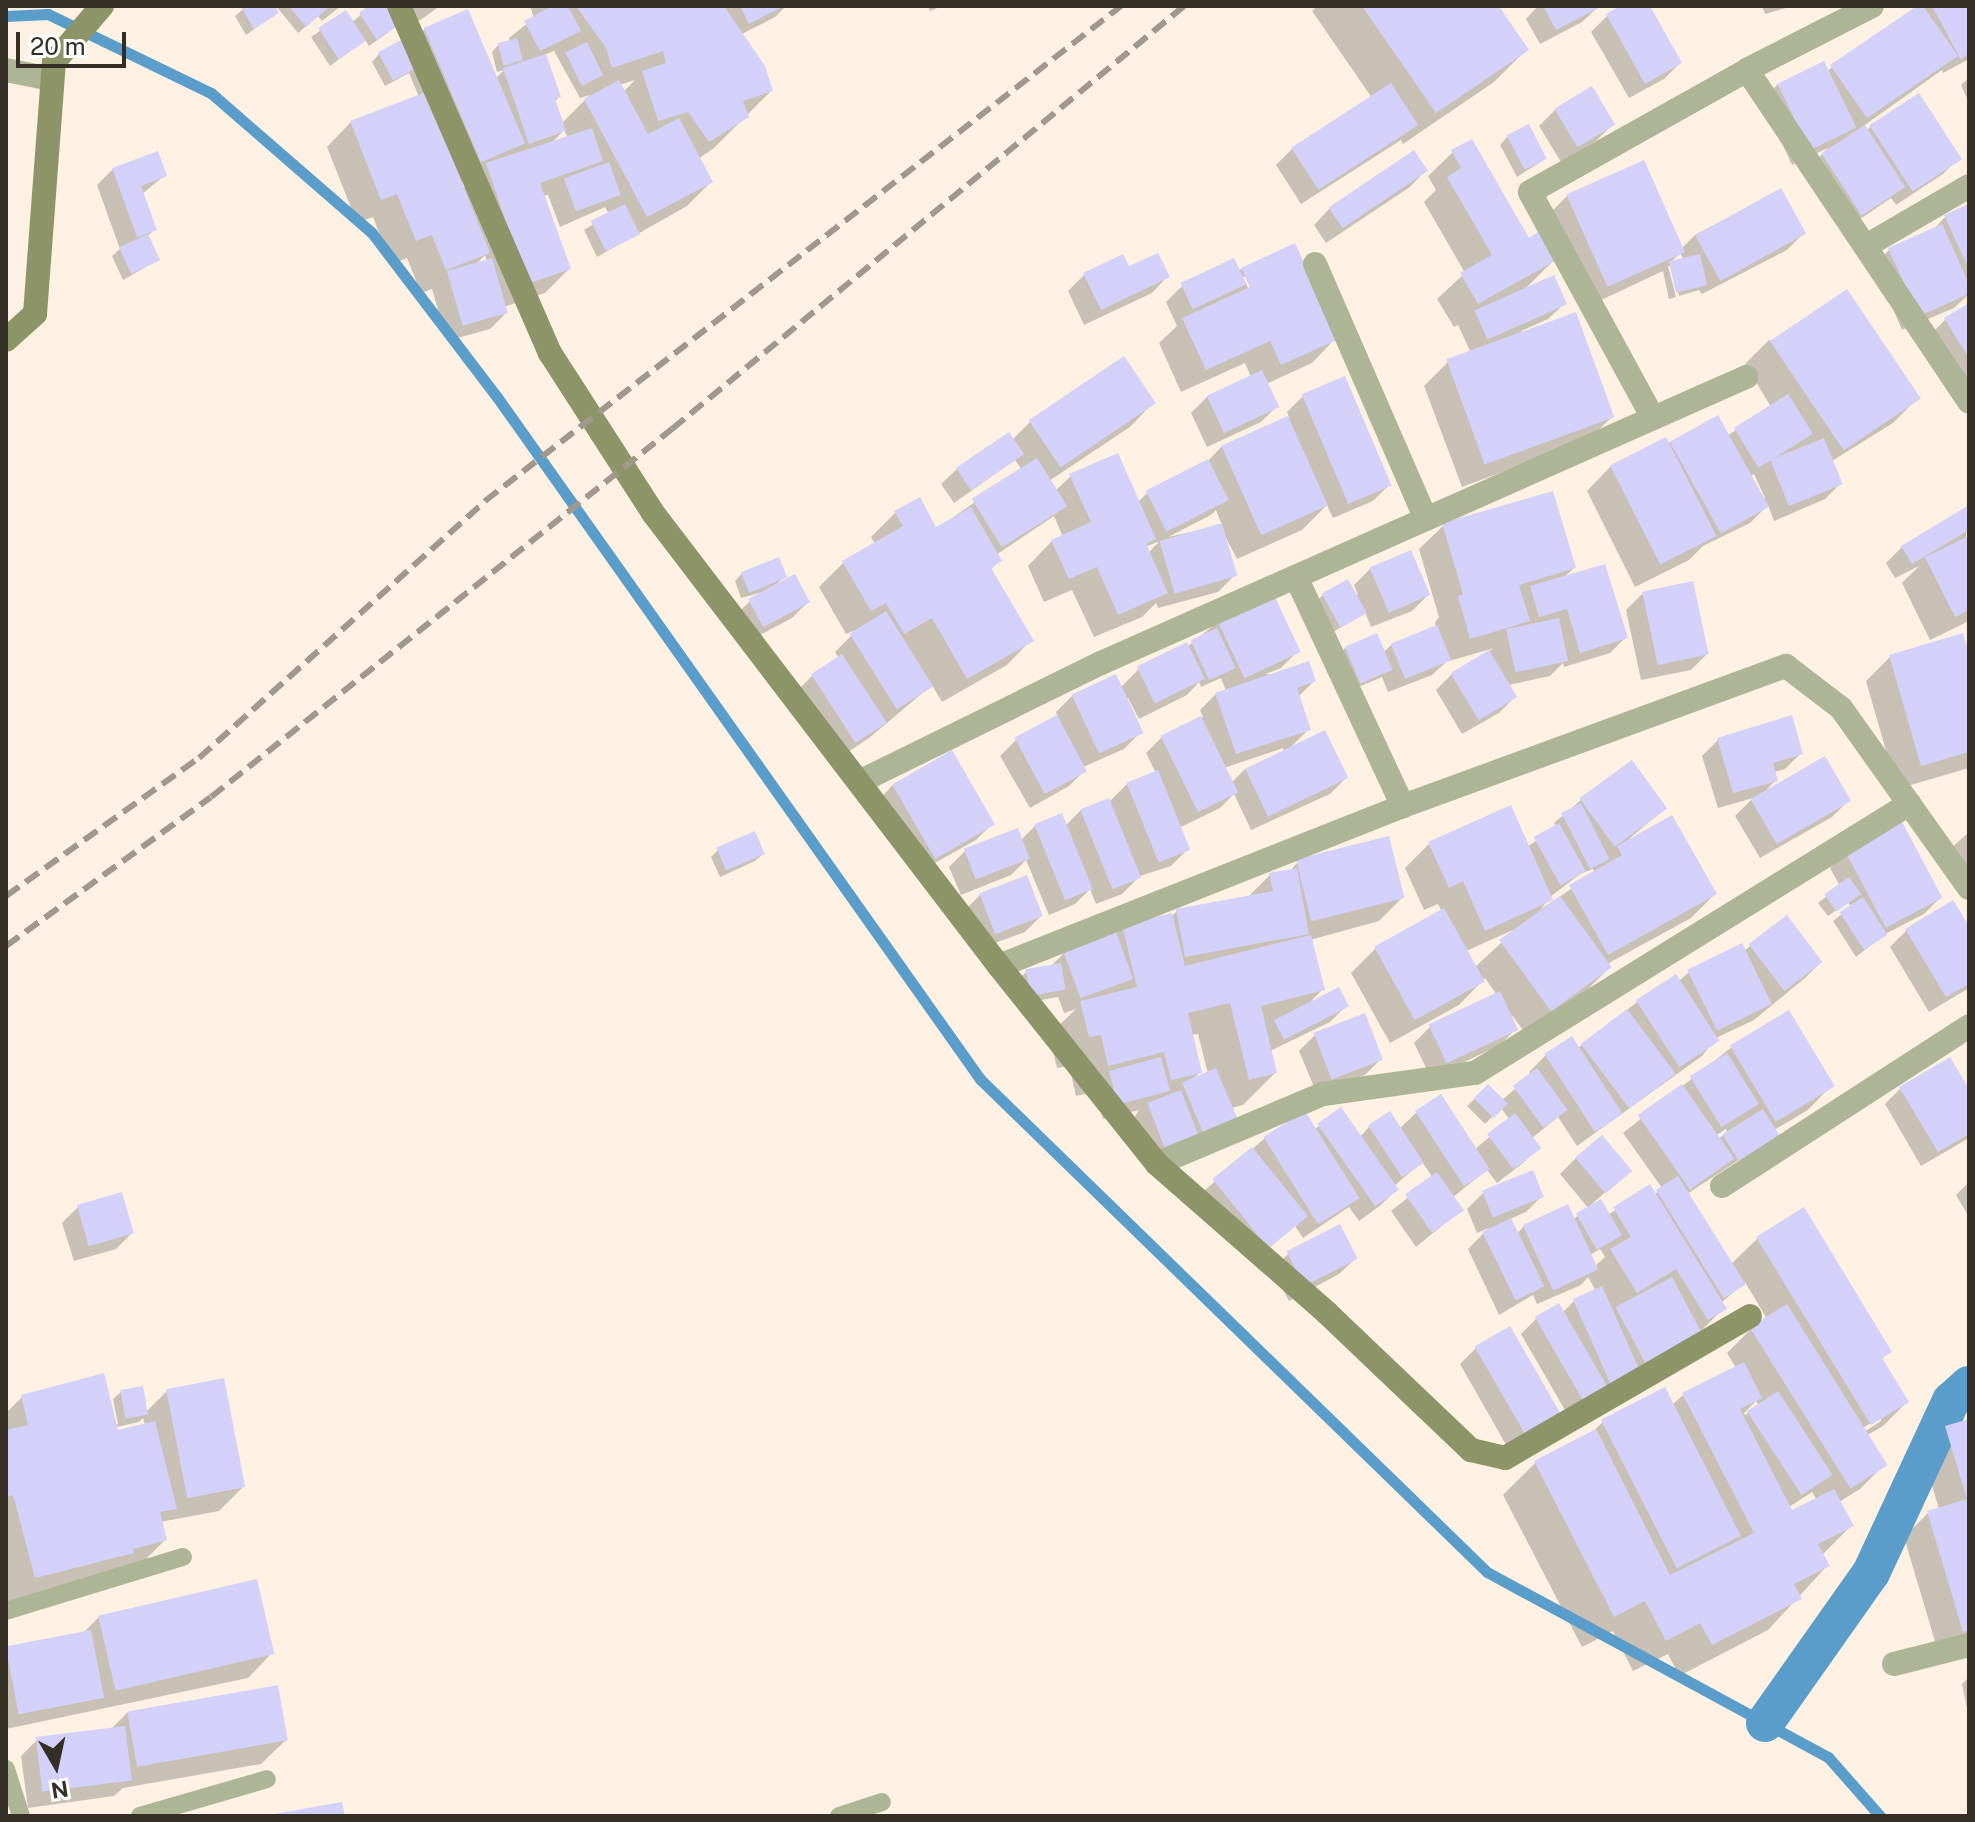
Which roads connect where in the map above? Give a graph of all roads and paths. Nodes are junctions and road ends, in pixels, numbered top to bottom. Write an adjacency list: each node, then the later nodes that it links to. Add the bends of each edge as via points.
1 (399, 6): 16 (street, via 550,353 653,513)
2 (1872, 6): 6 (street)
3 (93, 13): 5 (street)
4 (6, 70): 5 (street)
5 (52, 70): 10 (street, via 35,314)
6 (1747, 70): 8 (street); 13 (street, via 1530,192)
7 (1969, 186): 8 (street)
8 (1866, 246): 12 (street)
9 (1315, 264): 14 (street)
10 (6, 340)
11 (1746, 377): 13 (street)
12 (1969, 402)
13 (1653, 418): 14 (street)
14 (1426, 519): 15 (street)
15 (1296, 577): 16 (street, via 1101,663); 18 (street)
16 (859, 782): 20 (street)
17 (1909, 804): 18 (street, via 1841,708 1786,666); 19 (street); 22 (street, via 1475,1073 1323,1094)
18 (1403, 806): 20 (street)
19 (1969, 888)
20 (999, 966): 22 (street)
21 (1969, 1026): 23 (street)
22 (1157, 1164): 24 (street, via 1327,1313 1471,1450 1505,1458)
23 (1722, 1186)
24 (1750, 1316)
25 (183, 1557): 26 (lane)
26 (6, 1611)
27 (1969, 1645): 28 (street)
28 (1894, 1664)
29 (6, 1769): 32 (lane)
30 (267, 1779): 33 (lane)
31 (882, 1802): 34 (lane)
32 (21, 1816)
33 (140, 1816)
34 (839, 1816)

